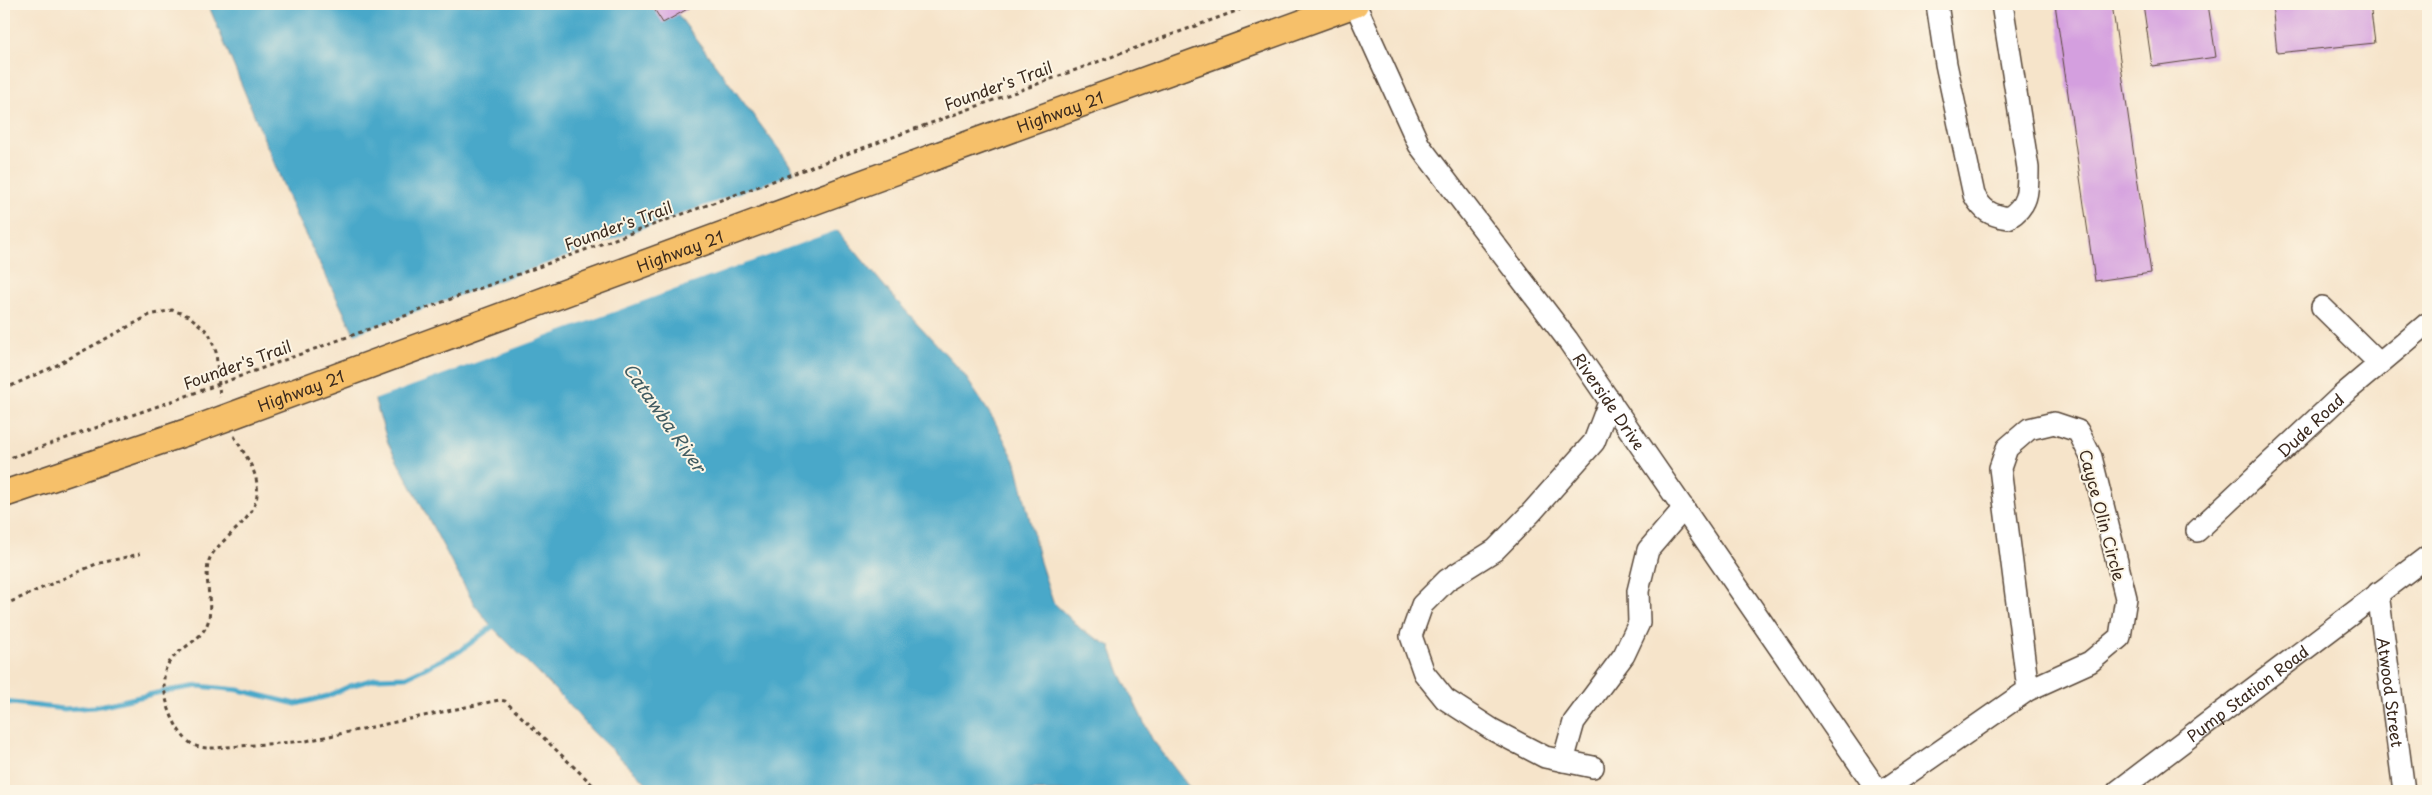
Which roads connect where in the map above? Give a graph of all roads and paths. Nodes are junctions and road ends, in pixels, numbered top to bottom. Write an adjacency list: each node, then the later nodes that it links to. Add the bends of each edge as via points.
1 (1236, 4): 9 (path, Founder's Trail, bridge, via 1239,10 178,400)
2 (1355, 4): 8 (street, Riverside Drive, via 1420,145); 10 (main road, Highway 21, bridge, via 190,431)
3 (1938, 4): 4 (street, via 1946,64 1974,196 1983,210 1992,216 2008,218 2019,212 2028,192 2028,168)
4 (2002, 4)
5 (2322, 307): 7 (street)
6 (2428, 323): 7 (street, Dude Road)
7 (2379, 363): 12 (street, Dude Road)
8 (1610, 400): 11 (street, Riverside Drive); 19 (street, via 1594,442 1495,550 1447,580 1422,605 1411,636 1424,673 1445,699 1493,730 1545,757)
9 (4, 460)
10 (4, 494)
11 (1684, 508): 19 (street, via 1648,550 1638,591 1639,623 1624,655 1574,722); 22 (street, Riverside Drive)
12 (2197, 531)
13 (140, 554): 16 (path, via 96,564)
14 (2428, 556): 15 (street, Pump Station Road)
15 (2378, 593): 24 (street, Pump Station Road); 25 (street, Atwood Street)
16 (4, 605)
17 (164, 679): 21 (path, via 167,707 188,742 201,748 306,741 505,701)
18 (2028, 690): 18 (street, Cayce Olin Circle, via 2090,662 2120,637 2126,598 2091,458 2078,431 2054,423 2029,429 2007,448 2000,468); 23 (street, Cayce Olin Circle)
19 (1563, 761): 20 (street)
20 (1592, 767)
21 (599, 791)
22 (1878, 791)
23 (1883, 791)
24 (2118, 791)
25 (2404, 791)

